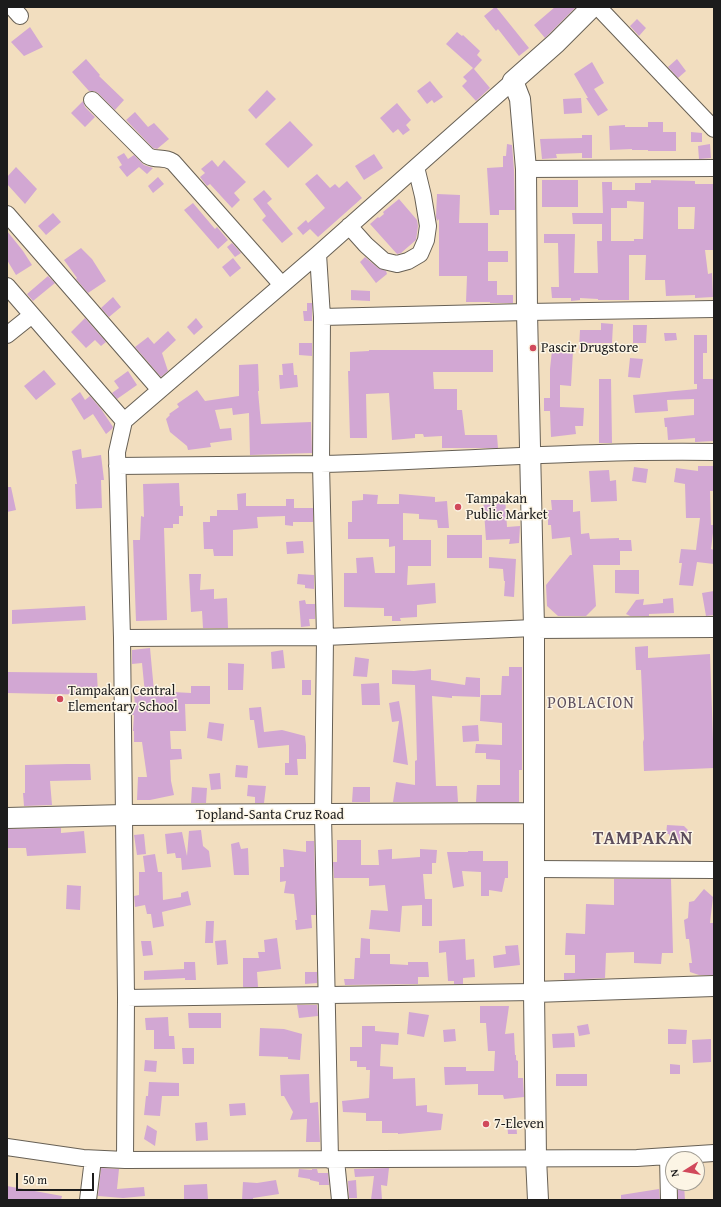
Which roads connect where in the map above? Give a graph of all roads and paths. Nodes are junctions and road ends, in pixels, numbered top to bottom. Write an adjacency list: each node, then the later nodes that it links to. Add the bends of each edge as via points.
1 (592, 7): 3 (main road)
2 (598, 7): 5 (street)
3 (513, 81): 6 (street); 8 (main road, via 520,99)
4 (92, 100): 12 (street, via 148,156 153,159 167,158 173,162)
5 (714, 129)
6 (416, 167): 10 (street); 10 (street, via 428,226 420,254 397,264 384,261)
7 (714, 168): 8 (street)
8 (526, 169): 15 (main road)
9 (7, 214): 19 (street)
10 (350, 226): 11 (street)
11 (318, 254): 12 (street); 17 (street)
12 (282, 285): 19 (street)
13 (7, 286): 16 (street)
14 (714, 309): 15 (street)
15 (526, 312): 17 (street); 22 (main road)
16 (32, 315): 18 (street); 20 (street)
17 (322, 317): 23 (street)
18 (7, 336)
19 (160, 390): 20 (street)
20 (124, 421): 24 (street, via 117,452)
21 (714, 452): 22 (street)
22 (529, 455): 23 (street); 26 (main road)
23 (321, 464): 24 (street); 27 (street)
24 (117, 466): 28 (street)
25 (714, 626): 26 (main road)
26 (534, 628): 27 (street); 29 (main road)
27 (325, 637): 28 (street); 31 (street)
28 (122, 638): 30 (street)
29 (534, 813): 31 (main road, Topland-Santa Cruz Road); 33 (main road)
30 (124, 815): 31 (main road, Topland-Santa Cruz Road); 32 (main road, Topland-Santa Cruz Road); 38 (street)
31 (323, 815): 37 (street)
32 (7, 818)
33 (534, 869): 34 (street); 36 (main road)
34 (714, 870)
35 (714, 986): 36 (main road)
36 (534, 992): 37 (street); 41 (main road)
37 (327, 996): 38 (street); 44 (street)
38 (126, 998): 43 (street)
39 (7, 1147): 42 (street)
40 (665, 1156): 41 (street)
41 (536, 1158): 44 (street); 47 (main road)
42 (93, 1159): 43 (street); 45 (street)
43 (125, 1160): 44 (street)
44 (333, 1160): 46 (street)
45 (88, 1200)
46 (340, 1200)
47 (538, 1200)

